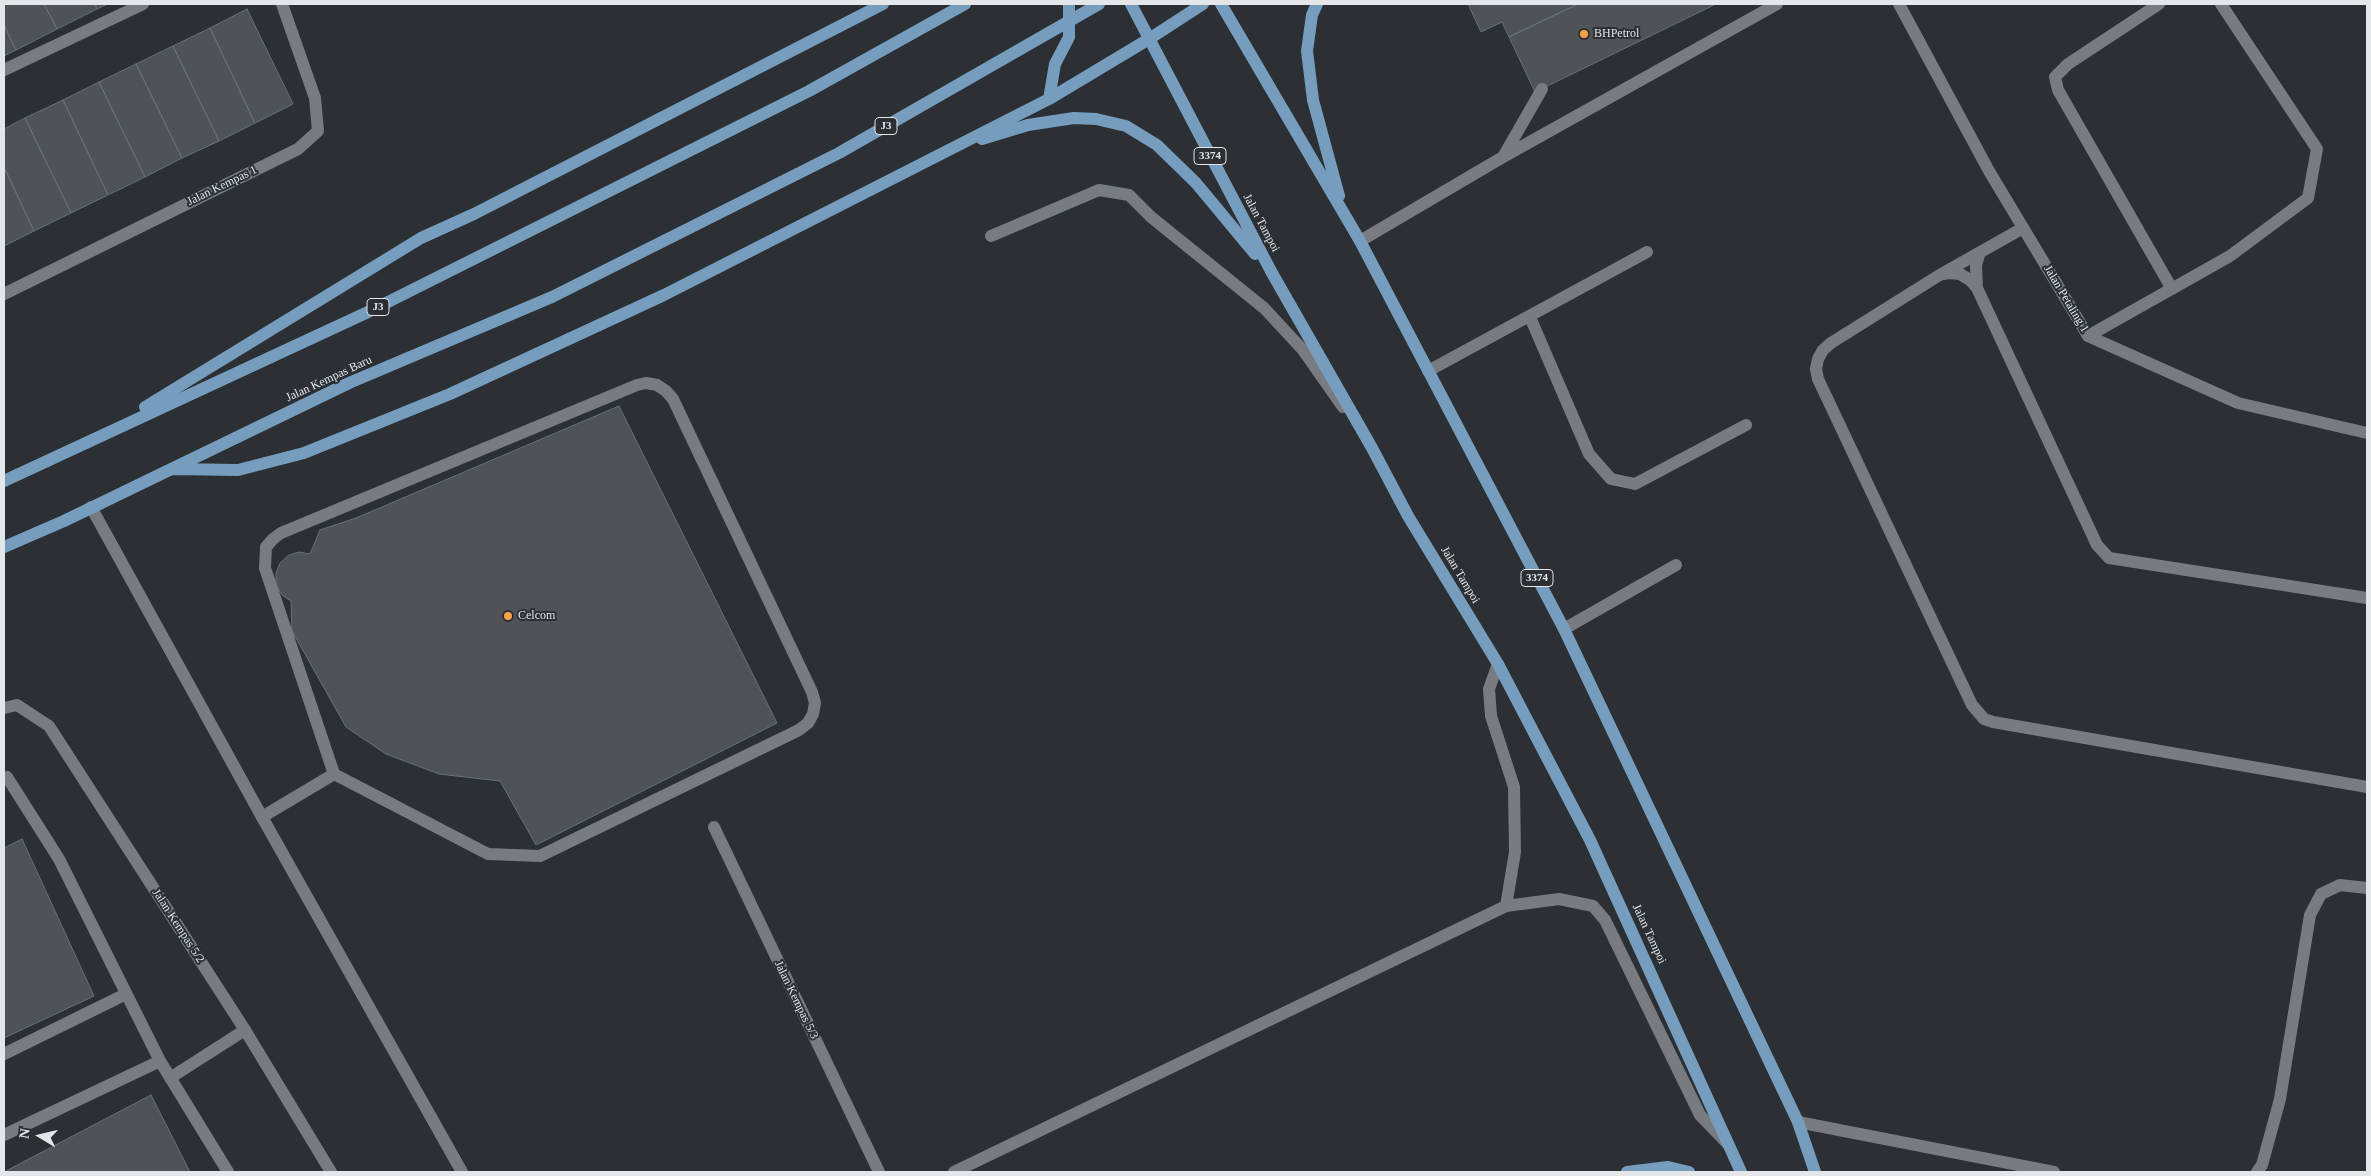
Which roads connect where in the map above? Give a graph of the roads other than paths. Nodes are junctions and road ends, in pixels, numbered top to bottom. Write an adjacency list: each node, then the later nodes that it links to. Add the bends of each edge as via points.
1 (143, 4): 16 (street)
2 (282, 4): 31 (street, Jalan Kempas 1, via 314,98 318,131 298,149)
3 (883, 4): 37 (main road, via 422,238)
4 (965, 4): 37 (main road, J3, via 809,91 368,312)
5 (1069, 4): 18 (main road, via 1069,36 1055,64)
6 (1099, 4): 39 (main road, Jalan Kempas Baru / J3, via 839,153 552,297 350,383)
7 (1130, 4): 15 (main road, Jalan Tampoi / 3374)
8 (1203, 4): 15 (main road)
9 (1221, 4): 21 (main road, 3374)
10 (1317, 4): 21 (main road, via 1312,15 1307,51 1313,100)
11 (1777, 4): 20 (street)
12 (1899, 4): 22 (street, Jalan Petaling 1)
13 (2159, 4): 30 (street, via 2068,64 2055,77 2058,90)
14 (2221, 4): 30 (street, via 2317,149 2308,198 2230,256)
15 (1149, 39): 18 (main road); 27 (main road, Jalan Tampoi / 3374)
16 (4, 70)
17 (1542, 89): 20 (street)
18 (1049, 99): 19 (main road)
19 (952, 148): 27 (main road, via 1028,125 1074,118 1126,126 1157,145 1196,183); 39 (main road, via 664,295 450,394 304,453 238,470)
20 (1503, 157): 24 (street)
21 (1344, 214): 24 (main road, 3374)
22 (2023, 228): 26 (street); 33 (street, Jalan Petaling 1)
23 (991, 236): 38 (street, via 1099,190 1130,195 1151,217 1264,308 1302,350)
24 (1360, 241): 34 (main road, 3374)
25 (1647, 252): 32 (street)
26 (1980, 252): 28 (street); 29 (street, via 1976,265)
27 (1272, 273): 38 (main road, Jalan Tampoi / 3374)
28 (1938, 276): 29 (street, via 1948,272 1960,274); 50 (street, via 1823,350 1816,369 1977,713 1993,722)
29 (1976, 288): 44 (street, via 2102,553 2118,561)
30 (2172, 289): 33 (street)
31 (4, 294)
32 (1530, 317): 34 (street); 35 (street, via 1589,454 1611,479 1635,484)
33 (2088, 336): 36 (street, Jalan Petaling 1, via 2238,403)
34 (1428, 371): 45 (main road, 3374)
35 (1746, 425)
36 (2367, 433)
37 (96, 436): 40 (main road, J3)
38 (1372, 448): 46 (main road, Jalan Tampoi / 3374, via 1408,516)
39 (171, 469): 41 (main road, Jalan Kempas Baru / J3)
40 (4, 481)
41 (92, 507): 42 (main road, Jalan Kempas Baru / J3); 51 (street)
42 (4, 547)
43 (1676, 564): 45 (street)
44 (2367, 598)
45 (1564, 629): 60 (main road, 3374)
46 (1498, 664): 54 (street, via 1489,689 1491,716 1514,787 1515,852); 62 (main road, Jalan Tampoi / 3374, via 1590,840)
47 (4, 708): 56 (street, Jalan Kempas 5/2, via 17,705 49,726)
48 (334, 774): 48 (street, via 488,854 540,856 808,723 815,703 812,692 666,390 646,383 636,385 281,533 266,547 265,568); 51 (street)
49 (4, 779): 55 (street, via 8,777 59,859)
50 (2367, 787)
51 (262, 816): 65 (street)
52 (714, 827): 66 (street, Jalan Kempas 5/3)
53 (2367, 888): 73 (street, via 2340,885 2321,894 2310,915 2280,1099 2262,1165)
54 (1506, 906): 62 (street, via 1559,899 1593,906 1605,920 1700,1115); 67 (street)
55 (126, 994): 57 (street); 58 (street)
56 (245, 1030): 59 (street); 64 (street, Jalan Kempas 5/2)
57 (4, 1054)
58 (160, 1061): 59 (street); 61 (street)
59 (170, 1078): 63 (street)
60 (1798, 1122): 71 (main road, 3374); 72 (street)
61 (4, 1136)
62 (1732, 1147): 70 (main road, Jalan Tampoi / 3374)
63 (228, 1172)
64 (331, 1172)
65 (462, 1172)
66 (879, 1172)
67 (954, 1172)
68 (1628, 1172): 69 (main road, via 1668,1167)
69 (1690, 1172)
70 (1742, 1172)
71 (1815, 1172)
72 (2054, 1172)
73 (2257, 1172)

